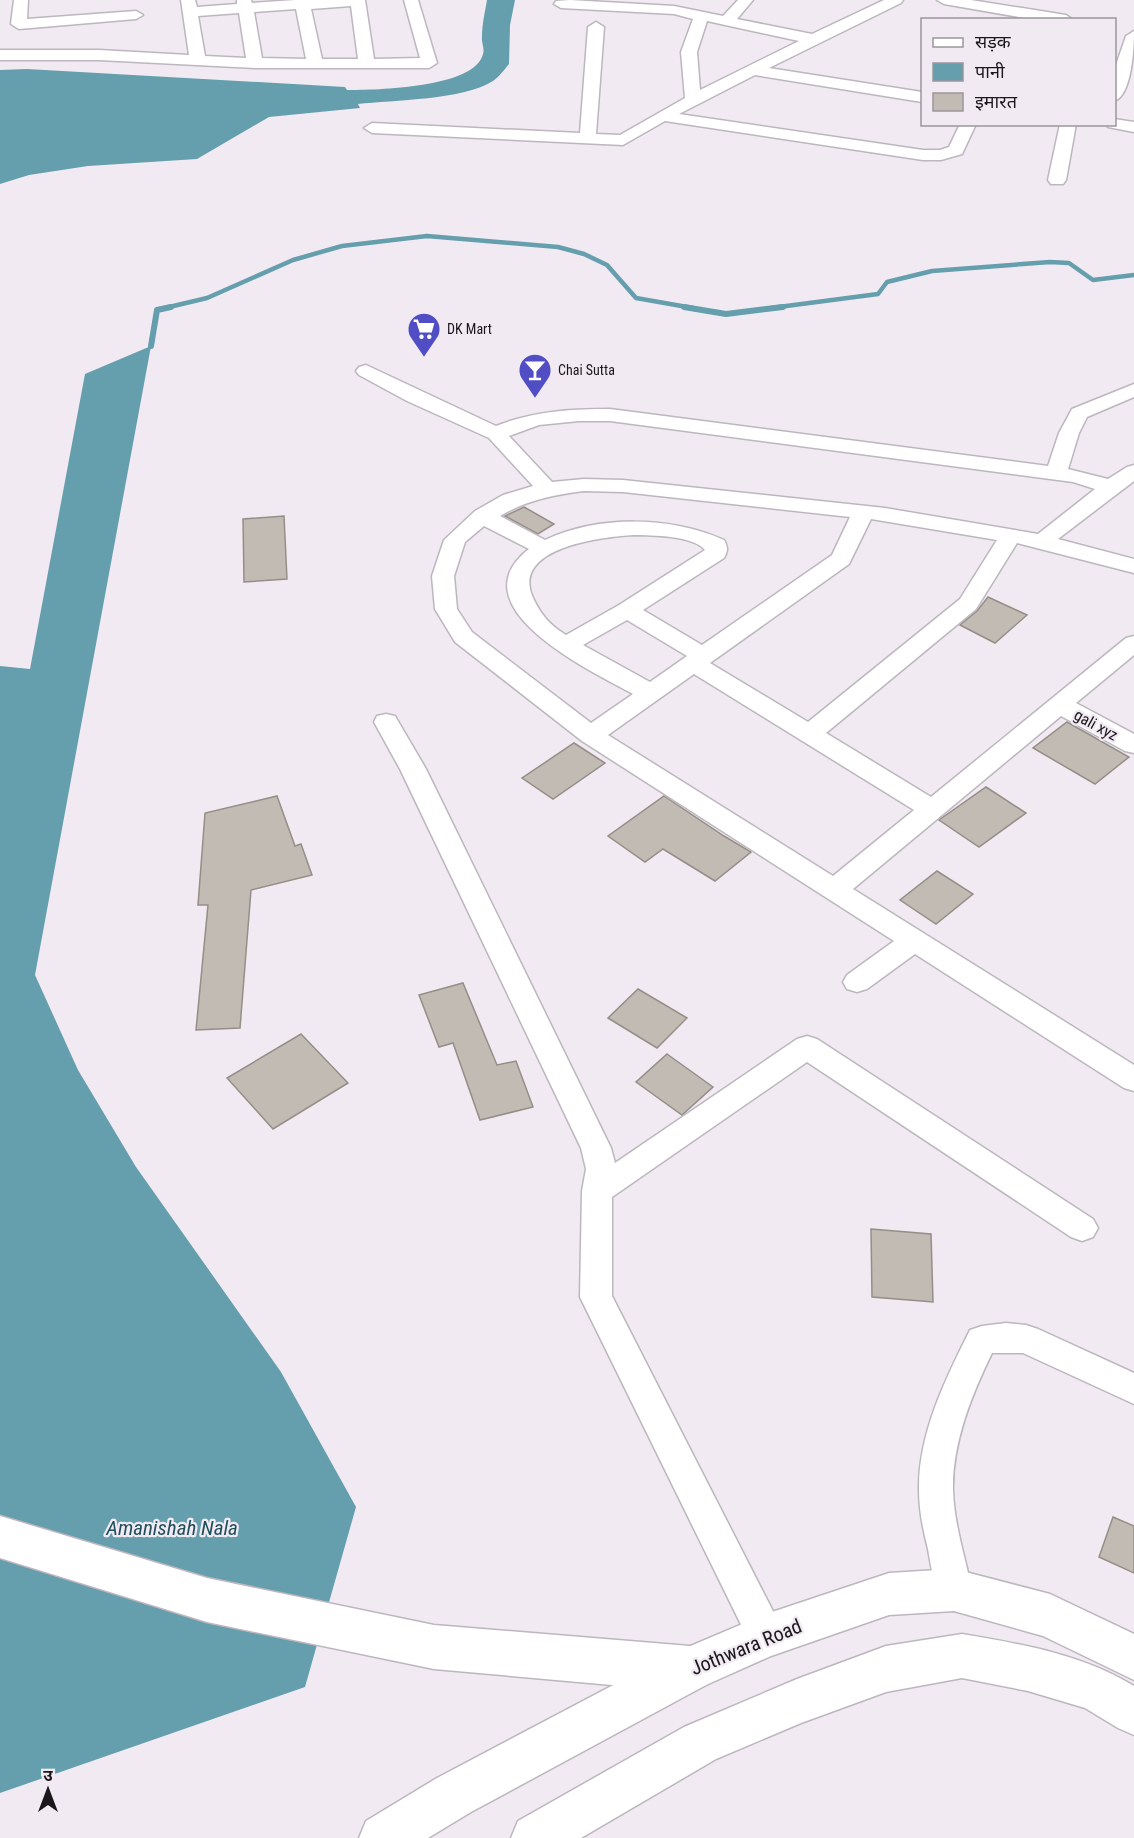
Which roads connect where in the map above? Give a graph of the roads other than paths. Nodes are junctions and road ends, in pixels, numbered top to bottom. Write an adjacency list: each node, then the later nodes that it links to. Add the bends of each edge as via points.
1 (21, 0): 21 (street)
2 (81, 0): 19 (street)
3 (411, 0): 30 (street, via 429,63)
4 (746, 0): 20 (street)
5 (896, 0): 24 (street)
6 (944, 0): 11 (street)
7 (358, 1): 8 (street); 30 (street)
8 (302, 3): 9 (street); 29 (street)
9 (244, 4): 14 (street); 28 (street)
10 (561, 4): 13 (street)
11 (971, 4): 12 (street); 17 (street)
12 (1000, 4): 18 (street)
13 (678, 5): 16 (street)
14 (189, 6): 27 (street)
15 (136, 13): 19 (street)
16 (702, 15): 20 (street); 34 (street, via 689,52)
17 (961, 18)
18 (1056, 18)
19 (82, 19): 21 (street)
20 (726, 21): 24 (street)
21 (19, 24): 26 (street)
22 (596, 27): 41 (street)
23 (1131, 32): 32 (street)
24 (813, 39): 31 (street)
25 (0, 55): 26 (street)
26 (18, 55): 27 (street, via 140,52)
27 (198, 60): 28 (street)
28 (255, 63): 29 (street)
29 (315, 64): 30 (street)
30 (367, 64)
31 (752, 70): 33 (street); 34 (street)
32 (1116, 88)
33 (918, 96)
34 (693, 101): 35 (street)
35 (662, 116): 37 (street, via 923,155 956,150); 42 (street)
36 (1116, 124): 39 (street)
37 (967, 126)
38 (1068, 126): 44 (street)
39 (1134, 127)
40 (372, 128): 41 (street)
41 (588, 136): 42 (street)
42 (623, 140): 43 (street)
43 (595, 156)
44 (1057, 180)
45 (366, 371): 47 (street)
46 (1134, 390): 49 (street, via 1078,413)
47 (495, 434): 49 (street, via 557,415 610,415); 51 (street)
48 (1134, 471): 50 (street)
49 (1056, 474): 50 (street)
50 (1111, 487): 55 (street)
51 (547, 489): 52 (street, via 623,486); 53 (street, via 511,500)
52 (863, 512): 54 (street); 61 (street, via 841,559)
53 (483, 516): 56 (street); 66 (street, via 455,540 443,576 446,609 463,637)
54 (1011, 535): 55 (street); 65 (street, via 968,604)
55 (1042, 541): 57 (street)
56 (544, 548): 58 (street, via 574,535 622,529 655,529 703,538 716,545 716,553); 60 (street, via 526,560 518,580 521,600 533,620)
57 (1134, 566)
58 (627, 610): 60 (street); 61 (street)
59 (1134, 643): 63 (street)
60 (566, 645): 62 (street)
61 (698, 659): 62 (street); 65 (street)
62 (651, 693): 66 (street)
63 (1059, 704): 67 (street, gali xyz); 68 (street)
64 (386, 722): 73 (street, via 413,769 596,1148 601,1169)
65 (810, 734): 68 (street)
66 (591, 735): 69 (street)
67 (1134, 745)
68 (932, 809): 69 (street)
69 (835, 889): 70 (street)
70 (914, 940): 71 (street); 72 (street)
71 (858, 982)
72 (1134, 1080)
73 (597, 1191): 74 (street, via 807,1047); 78 (street, via 596,1297)
74 (1082, 1228)
75 (1134, 1389): 77 (street, via 1026,1339 982,1340 969,1364 938,1454 936,1492)
76 (0, 1537): 80 (main road, via 207,1599 434,1647)
77 (954, 1590): 78 (main road, Jothwara Road, via 889,1594); 79 (main road, Jothwara Road, via 1050,1616)
78 (765, 1636): 80 (main road, Jothwara Road)
79 (1134, 1658)
80 (690, 1669): 82 (main road, Jothwara Road, via 454,1795)
81 (1134, 1712): 83 (main road, via 1095,1688 1028,1668 963,1656 886,1669 700,1743)
82 (382, 1838)
83 (535, 1838)

